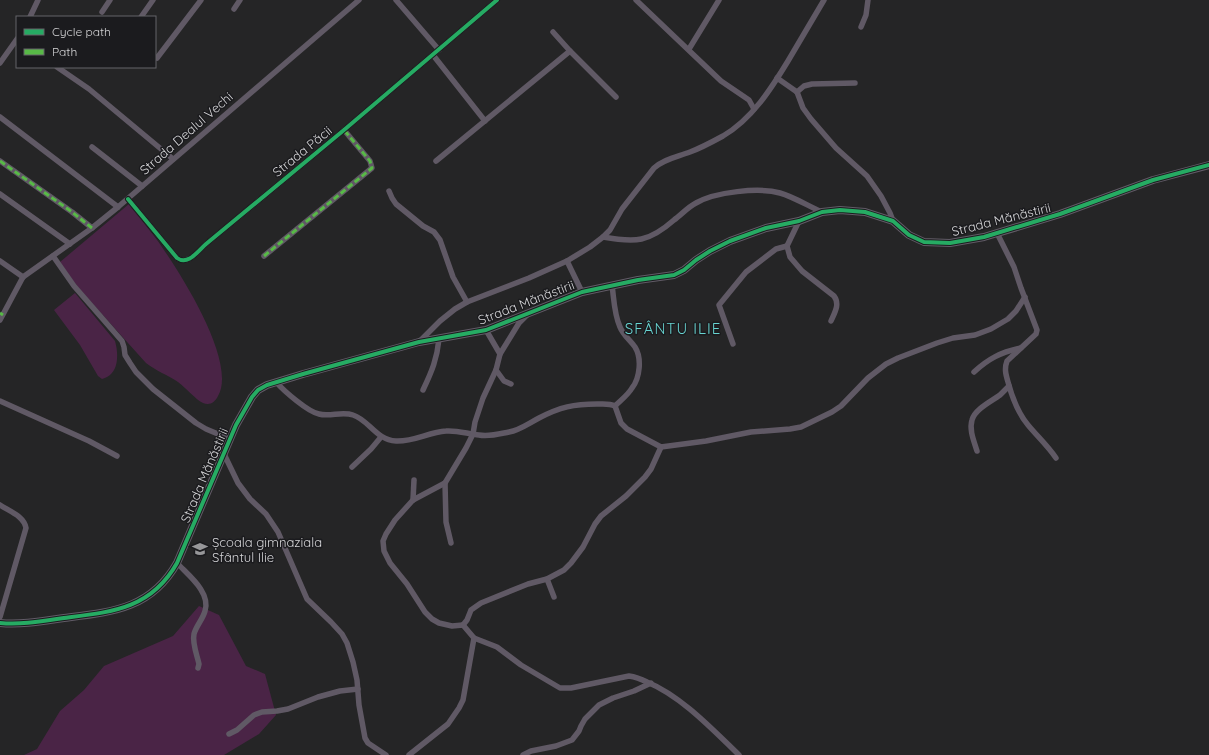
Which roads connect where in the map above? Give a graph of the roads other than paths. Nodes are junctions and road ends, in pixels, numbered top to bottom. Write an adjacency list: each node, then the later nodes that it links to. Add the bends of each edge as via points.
1 (38, 0): 15 (street)
2 (110, 0): 14 (street)
3 (153, 0): 16 (street)
4 (201, 0): 24 (street)
5 (240, 0): 13 (street)
6 (359, 0): 38 (street, Strada Dealul Vechi)
7 (396, 0): 21 (street)
8 (497, 0): 21 (street, Strada Păcii)
9 (636, 0): 20 (street)
10 (720, 0): 20 (street)
11 (824, 0): 27 (street)
12 (868, 0): 17 (street)
13 (234, 9)
14 (102, 12)
15 (30, 16)
16 (142, 16)
17 (861, 27)
18 (554, 32): 22 (street)
19 (16, 40): 25 (street)
20 (689, 49): 31 (street, via 721,81)
21 (438, 50): 23 (street, Strada Păcii)
22 (570, 51): 30 (street); 35 (street)
23 (433, 55): 35 (street); 36 (street, Strada Păcii)
24 (157, 58)
25 (0, 63)
26 (58, 68): 38 (street, via 89,89)
27 (777, 78): 29 (street); 32 (street)
28 (856, 83): 29 (street, via 812,84)
29 (797, 92): 49 (street, Strada Mănăstirii, via 803,108 811,119 836,148 866,176 881,196)
30 (616, 97)
31 (749, 100): 32 (street); 33 (street)
32 (760, 101): 33 (street)
33 (754, 109): 52 (street, via 738,126 723,136 654,168)
34 (0, 116): 46 (street)
35 (486, 121): 40 (street)
36 (344, 130): 45 (street, Strada Păcii, via 185,261 177,258); 56 (street, Strada Păcii, via 370,161 372,168)
37 (92, 147): 42 (street)
38 (173, 159): 42 (street, Strada Dealul Vechi)
39 (0, 161): 50 (street)
40 (436, 161)
41 (1209, 165): 51 (street, Strada Mănăstirii, via 1166,176 1076,209)
42 (142, 186): 45 (street, Strada Dealul Vechi)
43 (390, 191): 63 (street, via 396,204 434,232 440,240 453,277)
44 (0, 194): 53 (street)
45 (128, 198): 46 (street, Strada Dealul Vechi)
46 (118, 207): 50 (street, Strada Dealul Vechi)
47 (822, 212): 48 (street, Strada Mănăstirii); 49 (street, Strada Mănăstirii, via 858,211); 52 (street, via 790,197 765,190 724,194 695,203 663,230 639,240)
48 (799, 221): 54 (street); 60 (street, Strada Mănăstirii, via 766,228 730,241 674,275)
49 (893, 221): 51 (street, Strada Mănăstirii, via 909,235 924,242 950,243)
50 (92, 228): 53 (street, Strada Dealul Vechi)
51 (997, 233): 62 (street)
52 (604, 237): 57 (street)
53 (70, 244): 55 (street, Strada Dealul Vechi)
54 (787, 246): 66 (street, via 790,257 802,271 836,299); 70 (street, via 776,249 746,272 719,305)
55 (53, 256): 59 (street, Strada Dealul Vechi); 83 (street, via 74,286 122,341 126,355 136,372 196,423)
56 (264, 256)
57 (567, 261): 61 (street); 63 (street, via 517,284)
58 (0, 262): 59 (street)
59 (23, 277): 65 (street)
60 (612, 285): 61 (street, Strada Mănăstirii); 80 (street, via 618,323 639,356 636,382)
61 (582, 292): 64 (street, Strada Mănăstirii)
62 (1025, 297): 71 (street, via 1037,330); 84 (street, via 1016,311 991,330 937,343 886,364 868,378 841,406 807,425 790,430 751,432)
63 (467, 302): 69 (street, via 440,321)
64 (529, 314): 67 (street, Strada Mănăstirii); 72 (street, via 519,323)
65 (1, 316)
66 (831, 321)
67 (486, 330): 68 (street, Strada Mănăstirii); 72 (street)
68 (439, 339): 69 (street, Strada Mănăstirii); 78 (street, via 434,368)
69 (419, 342): 75 (street, Strada Mănăstirii)
70 (733, 344)
71 (1021, 348): 74 (street, via 983,363); 77 (street, via 1005,366)
72 (500, 354): 73 (street)
73 (496, 370): 76 (street, via 504,381); 81 (street, via 483,398)
74 (974, 372)
75 (276, 382): 82 (street, via 312,411 320,414 353,415); 83 (street, Strada Mănăstirii, via 266,385 252,397)
76 (511, 384)
77 (1009, 386): 85 (street, via 972,418 972,434); 88 (street, via 1020,414)
78 (423, 390)
79 (0, 401): 87 (street)
80 (615, 406): 81 (street, via 570,406 553,411 511,432 487,436); 84 (street, via 622,423 628,429)
81 (473, 434): 82 (street, via 433,432 402,441); 91 (street)
82 (381, 437): 89 (street)
83 (230, 439): 86 (street, Strada Mănăstirii)
84 (661, 447): 96 (street, via 645,477 601,516 584,547 571,563 564,570)
85 (977, 451)
86 (224, 454): 95 (street, Strada Mănăstirii); 104 (street, via 238,483 266,514 278,532 307,599 342,634 353,662)
87 (117, 456)
88 (1056, 458)
89 (352, 467)
90 (414, 480): 92 (street)
91 (445, 484): 92 (street); 94 (street, via 446,522)
92 (413, 500): 100 (street, via 386,534 383,541 384,551 432,620 446,625)
93 (0, 505): 98 (street, via 21,518 26,528)
94 (451, 542)
95 (177, 563): 99 (street, Strada Mănăstirii, via 165,582 155,591 126,606 100,613 36,622); 102 (street, via 202,591 206,601 206,609 194,638)
96 (547, 578): 97 (street); 100 (street, via 481,603 471,610)
97 (554, 598)
98 (0, 617)
99 (0, 623)
100 (463, 625): 101 (street)
101 (474, 638): 103 (street, via 497,647 560,688 629,676); 107 (street, via 463,700 459,708 448,724)
102 (198, 668)
103 (651, 684): 108 (street, via 599,705 585,719 572,740); 109 (street, via 668,692 683,704)
104 (358, 689): 105 (street, via 318,697 283,710 262,712); 106 (street, via 365,738)
105 (229, 734)
106 (386, 755)
107 (409, 755)
108 (523, 755)
109 (739, 755)

